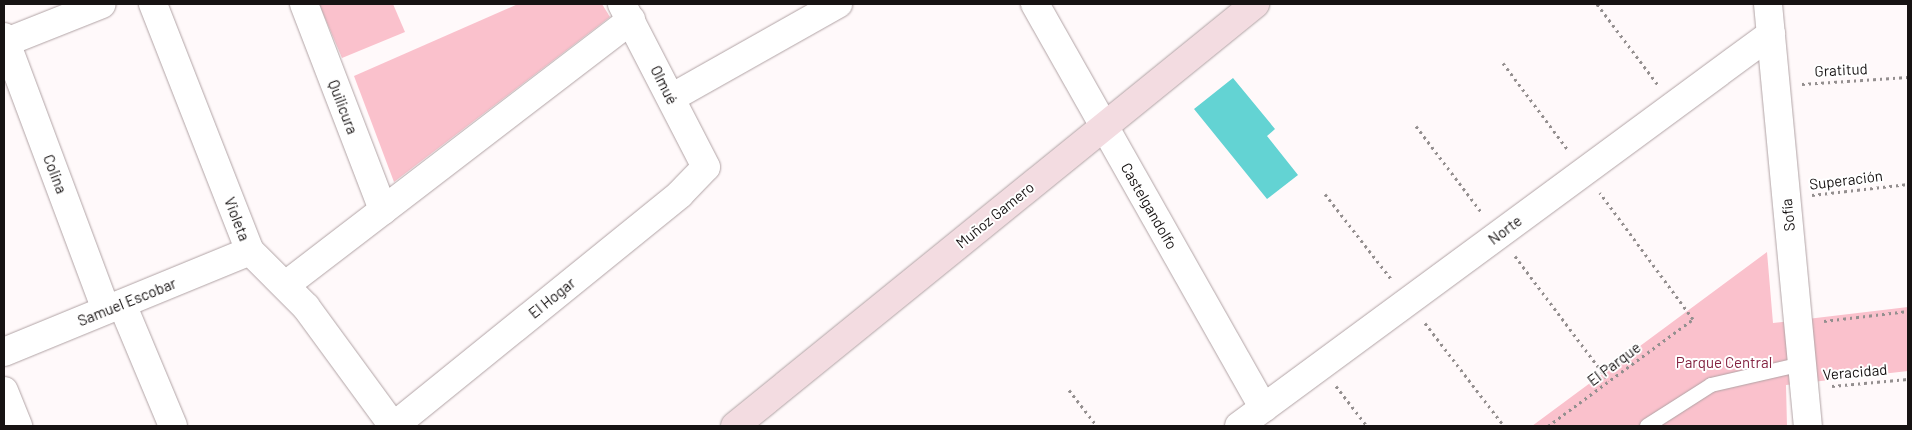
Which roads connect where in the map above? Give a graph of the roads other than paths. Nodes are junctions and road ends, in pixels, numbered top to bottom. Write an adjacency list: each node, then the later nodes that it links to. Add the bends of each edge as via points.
1 (102, 4): 10 (street)
2 (153, 4): 15 (street, Violeta)
3 (304, 4): 14 (street, Quilicura)
4 (838, 4): 11 (street)
5 (1035, 4): 12 (street, Castelgandolfo)
6 (1255, 4): 12 (street, Muñoz Gamero)
7 (1768, 4): 9 (street, Sofía)
8 (627, 12): 11 (street, Olmué); 14 (street)
9 (1771, 34): 19 (street, Sofía); 21 (street, Norte)
10 (4, 41): 17 (street, Colina)
11 (671, 98): 13 (street, Olmué)
12 (1104, 127): 21 (street, Castelgandolfo); 25 (street, Muñoz Gamero)
13 (706, 167): 24 (street, El Hogar, via 680,194)
14 (383, 210): 16 (street)
15 (250, 251): 16 (street, Violeta); 17 (street, Samuel Escobar)
16 (286, 284): 24 (street, Violeta)
17 (114, 307): 18 (street, Samuel Escobar); 23 (street, Colina)
18 (4, 352)
19 (1804, 376): 27 (lane, via 1711,385); 28 (street, Sofía)
20 (4, 391): 22 (street)
21 (1264, 408): 26 (street, Norte)
22 (18, 426)
23 (173, 426)
24 (393, 426)
25 (735, 426)
26 (1240, 426)
27 (1647, 426)
28 (1808, 426)

